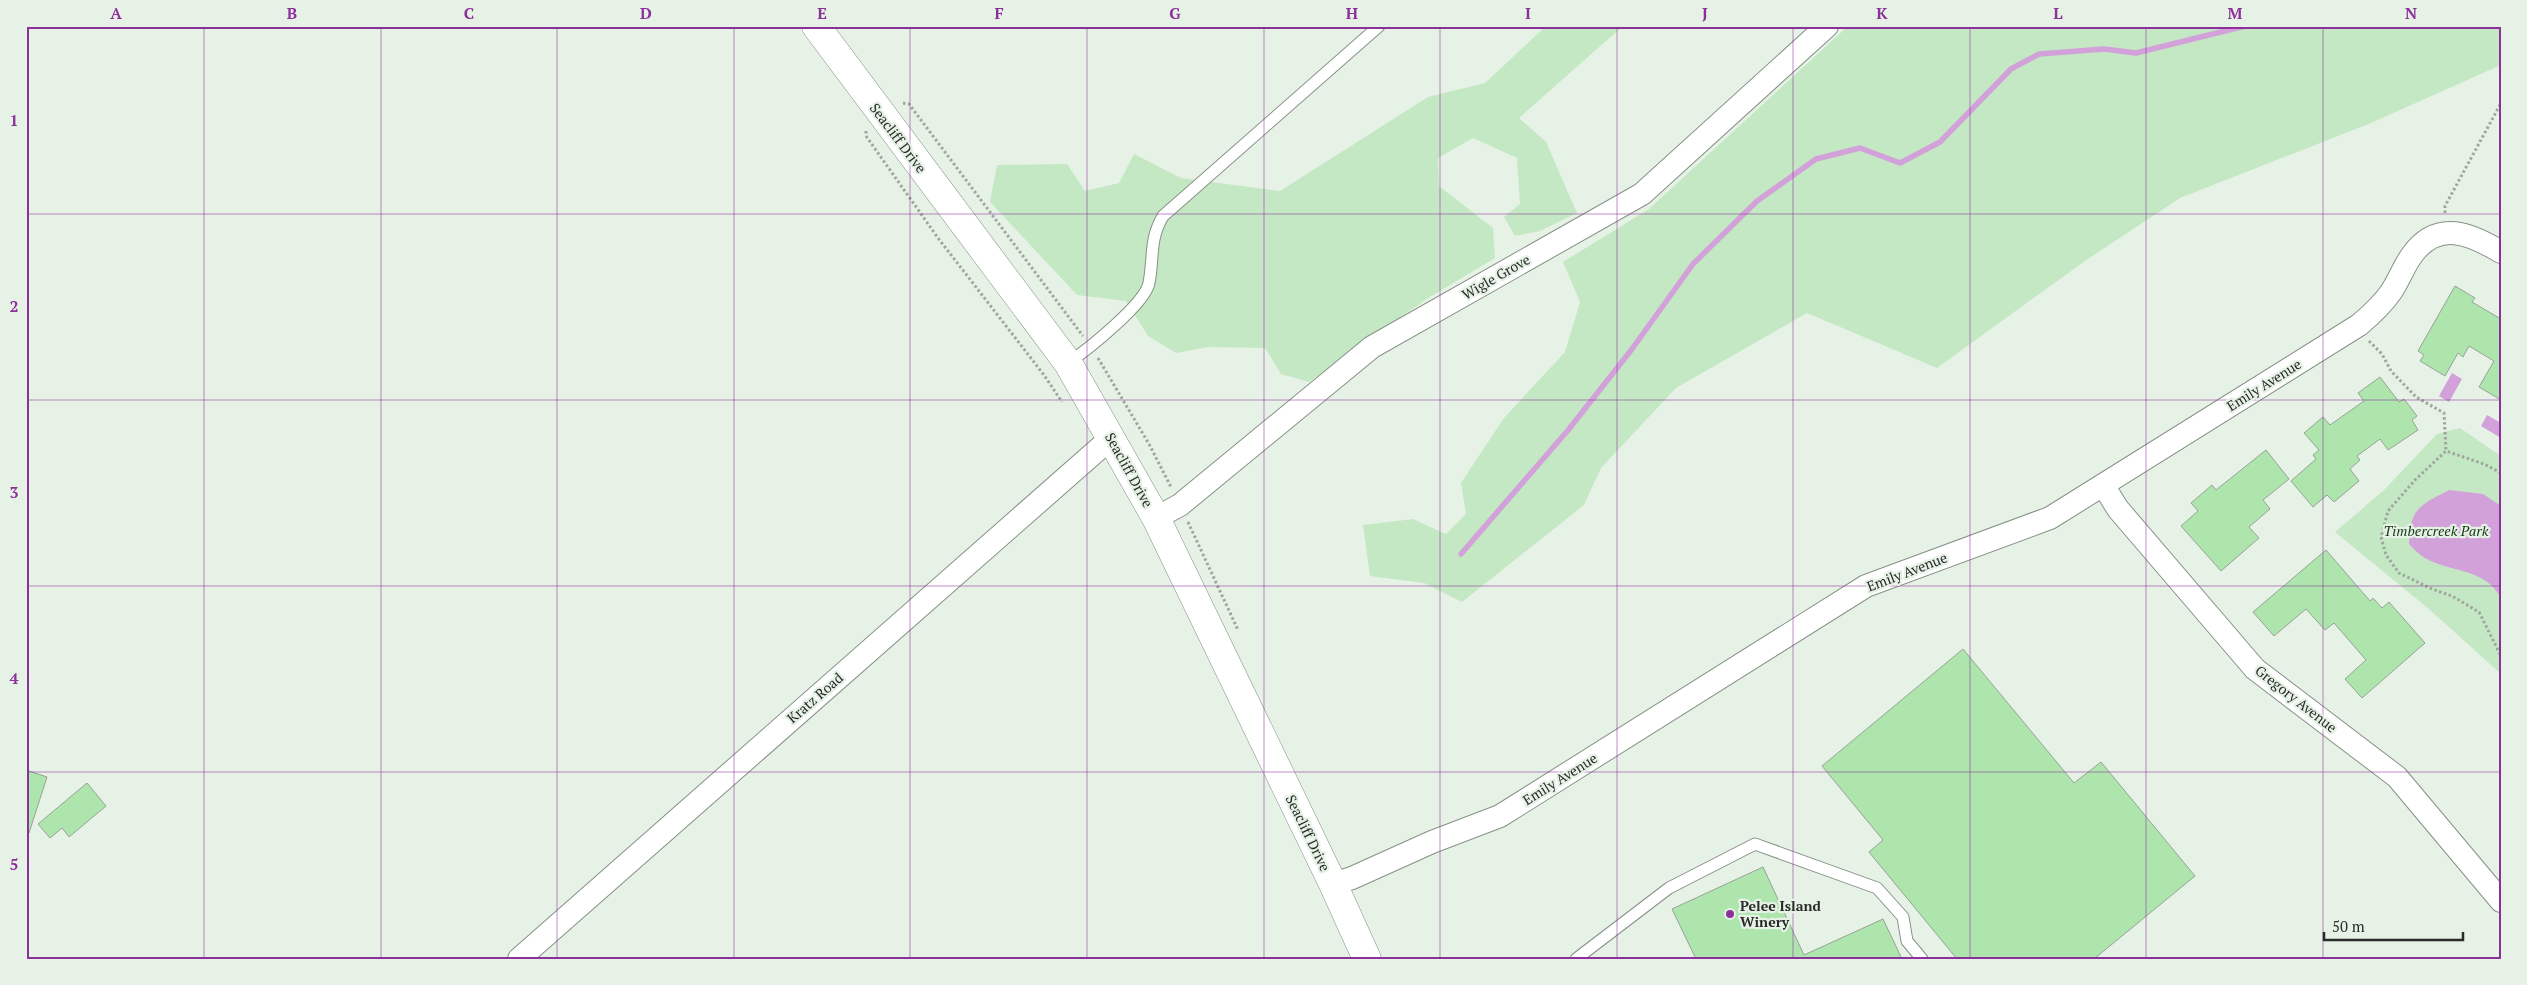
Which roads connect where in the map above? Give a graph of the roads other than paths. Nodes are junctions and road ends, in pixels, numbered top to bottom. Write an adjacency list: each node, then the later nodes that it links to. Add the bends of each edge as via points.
1 (816, 26): 5 (main road, Seacliff Drive)
2 (1379, 26): 5 (lane, via 1163,216 1154,231 1149,284 1143,296 1091,347)
3 (1827, 26): 8 (street, Wigle Grove, via 1642,194 1372,347 1180,505)
4 (2501, 252): 7 (street, Emily Avenue, via 2476,238 2450,233 2430,239 2417,249 2382,304 2359,326)
5 (1068, 364): 6 (main road, Seacliff Drive)
6 (1111, 438): 8 (main road, Seacliff Drive); 11 (street, Kratz Road)
7 (2103, 485): 9 (street, Emily Avenue, via 2050,518 1866,586 1500,816); 10 (street, Gregory Avenue, via 2118,509 2255,669 2397,777)
8 (1156, 518): 9 (main road, Seacliff Drive)
9 (1333, 884): 12 (main road, Seacliff Drive)
10 (2501, 901)
11 (519, 959)
12 (1367, 959)
13 (1576, 959): 14 (lane, via 1669,888 1755,844 1877,888 1903,917 1907,941)
14 (1922, 959)

